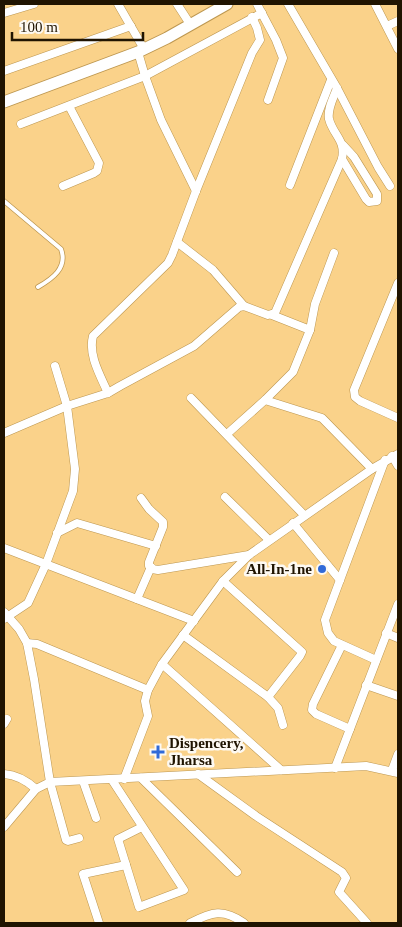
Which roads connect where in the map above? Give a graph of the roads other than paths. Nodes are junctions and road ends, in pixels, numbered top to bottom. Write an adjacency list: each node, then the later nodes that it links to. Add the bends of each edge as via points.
1 (34, 4): 9 (street)
2 (118, 4): 13 (street)
3 (177, 4): 12 (street)
4 (227, 4): 12 (street)
5 (257, 4): 8 (street)
6 (288, 4): 19 (street)
7 (375, 4): 14 (street)
8 (262, 13): 10 (street); 21 (street, via 283,58)
9 (4, 14)
10 (252, 17): 18 (street); 30 (street, via 260,40)
11 (398, 20): 14 (street)
12 (190, 24): 16 (street)
13 (131, 26): 16 (street); 17 (street)
14 (388, 26): 15 (street)
15 (398, 49)
16 (141, 50): 18 (street); 22 (street)
17 (4, 71)
18 (145, 76): 23 (street); 30 (street, via 161,120)
19 (332, 80): 20 (street); 27 (street)
20 (337, 88): 25 (street, via 329,118); 29 (street)
21 (268, 100)
22 (4, 102)
23 (69, 106): 24 (street); 28 (street, via 99,163 94,173)
24 (21, 124)
25 (342, 145): 26 (street); 26 (street, via 354,157 377,194 377,201 373,203 366,199)
26 (342, 159): 37 (street)
27 (290, 185)
28 (63, 186)
29 (390, 186)
30 (196, 191): 32 (street)
31 (4, 201): 35 (lane, via 61,249 63,260 58,272)
32 (177, 242): 36 (street, via 214,270); 40 (street, via 168,263 93,336 95,366)
33 (334, 254): 38 (street, via 315,304)
34 (398, 282): 44 (street, via 354,390 360,401)
35 (38, 287)
36 (244, 306): 37 (street); 40 (street, via 236,309 194,346)
37 (272, 314): 38 (street)
38 (310, 330): 42 (street, via 293,372)
39 (55, 366): 43 (street)
40 (108, 392): 43 (street)
41 (191, 398): 46 (street)
42 (266, 400): 46 (street); 49 (street, via 322,418)
43 (67, 406): 45 (street); 54 (street, via 75,481)
44 (398, 418)
45 (4, 434)
46 (227, 434): 52 (street)
47 (394, 455): 48 (street); 49 (street); 61 (street)
48 (398, 466)
49 (372, 469): 52 (street)
50 (225, 497): 55 (street)
51 (140, 498): 56 (street, via 163,522)
52 (304, 516): 53 (street)
53 (293, 523): 55 (street); 61 (street)
54 (57, 533): 56 (street, via 77,523); 59 (street)
55 (269, 540): 58 (street)
56 (156, 546): 60 (street, via 149,562)
57 (4, 548): 59 (street)
58 (249, 555): 60 (street, via 158,570); 62 (street)
59 (46, 564): 63 (street); 65 (street, via 28,603)
60 (151, 567): 63 (street)
61 (340, 580): 71 (street, via 326,620 328,633)
62 (223, 581): 66 (street); 76 (street, via 302,652)
63 (137, 599): 66 (street)
64 (398, 604): 67 (street)
65 (5, 616): 70 (street)
66 (194, 621): 68 (street)
67 (386, 633): 69 (street); 72 (street)
68 (183, 635): 73 (street); 76 (street)
69 (398, 638)
70 (27, 642): 75 (street); 90 (street)
71 (342, 645): 72 (street); 79 (street, via 312,710)
72 (376, 660): 74 (street)
73 (162, 664): 75 (street); 82 (street)
74 (366, 685): 77 (street); 79 (street)
75 (148, 690): 87 (street, via 145,701 148,716)
76 (268, 696): 78 (street, via 278,708)
77 (398, 696)
78 (283, 724)
79 (350, 728): 81 (street)
80 (398, 754): 83 (street)
81 (335, 768): 82 (street); 83 (street, via 366,766)
82 (281, 770): 85 (street)
83 (395, 772)
84 (4, 774): 91 (street, via 18,776)
85 (198, 774): 86 (street); 101 (street, via 342,872 346,878 339,892)
86 (141, 778): 87 (street); 97 (street)
87 (124, 779): 88 (street)
88 (112, 780): 89 (street); 94 (street)
89 (83, 781): 90 (street); 92 (street)
90 (50, 782): 91 (street); 95 (street, via 66,840)
91 (36, 789): 93 (street)
92 (96, 818)
93 (4, 827)
94 (142, 827): 96 (street, via 118,839); 96 (street, via 184,890 139,907)
95 (79, 838)
96 (126, 866): 98 (street, via 83,874)
97 (237, 872)
98 (99, 923)
99 (190, 923): 100 (street, via 220,912 235,916)
100 (244, 923)
101 (367, 923)

